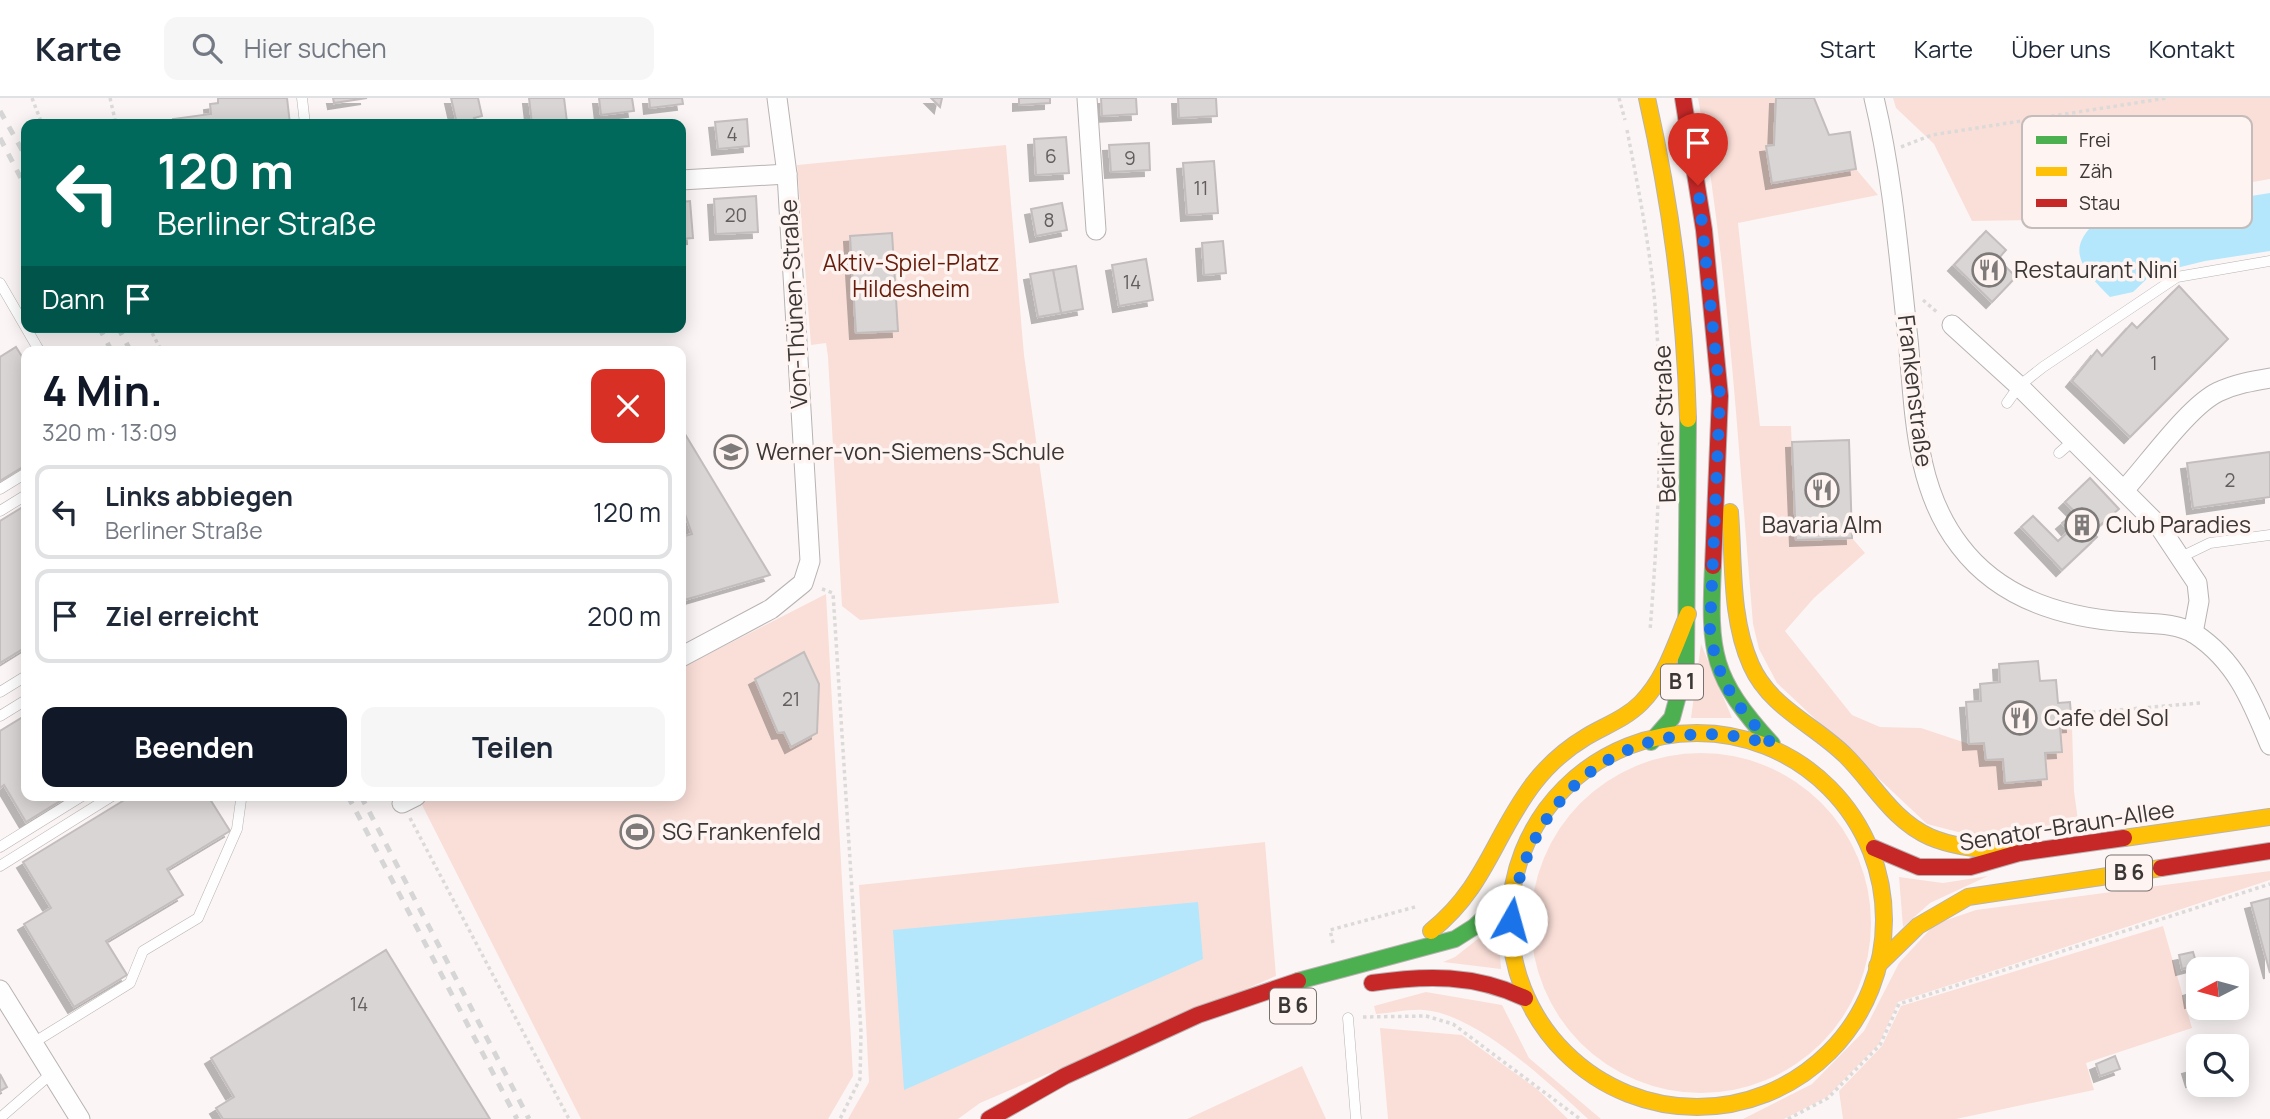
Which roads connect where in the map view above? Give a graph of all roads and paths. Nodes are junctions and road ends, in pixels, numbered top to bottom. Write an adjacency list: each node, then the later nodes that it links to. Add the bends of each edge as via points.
1 (32, 98): 12 (path)
2 (110, 98): 13 (path)
3 (302, 98): 14 (lane)
4 (777, 98): 17 (street, Von-Thünen-Straße)
5 (1087, 98): 19 (street)
6 (1619, 98): 38 (path, via 1643,213 1658,368 1659,518)
7 (1647, 98): 36 (main road, Berliner Straße / B 1, via 1671,211 1685,335 1690,451)
8 (1684, 98): 27 (main road, Berliner Straße / B 1, via 1704,230)
9 (1874, 98): 16 (street, Frankenstraße)
10 (2167, 98): 11 (path)
11 (2052, 116)
12 (41, 119)
13 (115, 119)
14 (304, 119)
15 (2022, 121): 16 (path, via 1931,135)
16 (1885, 153): 21 (street, Frankenstraße)
17 (787, 174): 18 (street, Von-Thünen-Straße); 35 (street, Von-Thünen-Straße, via 810,561)
18 (686, 180)
19 (1096, 230)
20 (2270, 261): 26 (lane, via 2177,277 2088,335)
21 (1901, 279): 24 (path); 37 (street, Frankenstraße, via 1923,471 1929,492 1959,547 1992,579 2062,614 2169,625)
22 (0, 283): 23 (lane)
23 (21, 319)
24 (1952, 325): 26 (street, Frankenstraße)
25 (2270, 378): 30 (street, via 2236,385 2201,404)
26 (2013, 394): 30 (street, Frankenstraße, via 2067,447)
27 (1720, 396): 47 (main road, Berliner Straße / B 1, via 1709,599 1713,656 1735,705); 57 (main road, via 1738,618 1751,667 1762,686 1792,716 1846,756 1884,804 1912,828 1951,844)
28 (21, 476): 29 (lane)
29 (0, 489)
30 (2125, 489): 34 (street, Frankenstraße, via 2159,526)
31 (21, 498): 32 (lane)
32 (0, 512)
33 (2270, 536): 34 (lane, via 2210,543)
34 (2177, 558): 37 (street, Frankenstraße, via 2197,583)
35 (803, 583): 39 (street, via 771,610); 77 (path, via 833,593 836,631 861,1032 860,1079)
36 (1688, 614): 46 (main road, Berliner Straße / B 1, via 1677,704 1672,718); 63 (main road, via 1653,690 1629,714 1567,750 1536,780 1458,911 1424,936)
37 (2193, 633): 48 (street, Frankenstraße, via 2241,679)
38 (1650, 636)
39 (686, 654)
40 (21, 679): 41 (lane)
41 (0, 692)
42 (21, 703): 45 (lane)
43 (2200, 703): 44 (path)
44 (2071, 714)
45 (0, 716)
46 (1651, 741): 47 (main road, via 1726,735); 60 (main road, via 1603,764 1557,804 1530,845)
47 (1772, 744): 55 (main road, via 1832,782 1854,810)
48 (2270, 746)
49 (74, 801): 54 (lane)
50 (104, 801): 58 (lane)
51 (241, 801): 69 (lane, via 237,829 198,918 143,951 130,984)
52 (410, 801): 76 (path)
53 (2270, 817): 57 (main road, Senator-Braun-Allee / B 6)
54 (0, 847)
55 (1874, 848): 57 (main road, Senator-Braun-Allee / B 6, via 1919,867 1940,869 1988,863); 64 (main road, via 1884,916)
56 (2270, 852): 64 (main road, B 6, via 1968,897 1924,919)
57 (2019, 853)
58 (0, 866)
59 (2270, 884): 82 (path, via 1899,1004 1880,1045 1828,1098)
60 (1514, 890): 63 (main road, B 6, via 1474,928 1455,939); 67 (main road, via 1511,947)
61 (1422, 905): 62 (path)
62 (1330, 930)
63 (1366, 961): 78 (main road, B 6, via 1198,1015 1065,1076)
64 (1877, 966): 72 (main road, via 1854,1014 1821,1055 1776,1086)
65 (1358, 986): 67 (main road, via 1446,975 1481,980)
66 (0, 990): 69 (street)
67 (1525, 998): 71 (main road, via 1549,1043 1567,1062)
68 (1348, 1018): 79 (lane); 80 (path, via 1426,1016 1452,1024)
69 (33, 1043): 70 (street)
70 (52, 1073): 74 (lane); 75 (street)
71 (1604, 1086): 72 (main road, via 1665,1104); 73 (main road)
72 (1727, 1102): 81 (main road)
73 (1620, 1108)
74 (0, 1118)
75 (80, 1119)
76 (569, 1119)
77 (840, 1119)
78 (989, 1119)
79 (1356, 1119)
80 (1580, 1119)
81 (1714, 1119)
82 (1788, 1119)

